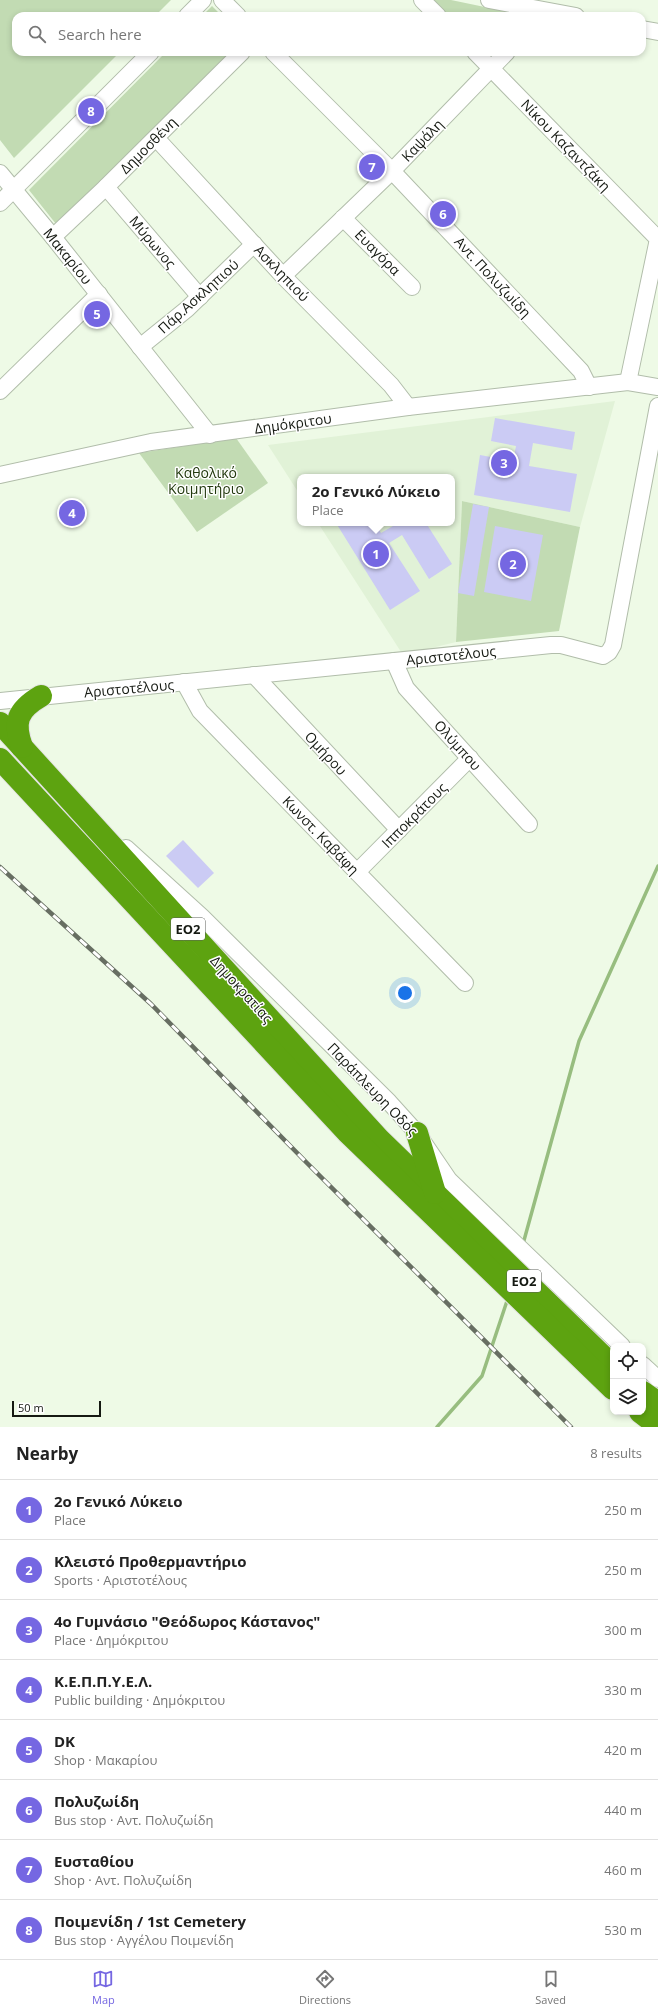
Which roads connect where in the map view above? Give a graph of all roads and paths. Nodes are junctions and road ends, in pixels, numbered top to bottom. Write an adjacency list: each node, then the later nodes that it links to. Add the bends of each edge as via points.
1 (203, 0): 6 (street)
2 (222, 0): 7 (street)
3 (422, 0): 8 (street)
4 (490, 0): 5 (street)
5 (523, 7): 9 (street)
6 (191, 12)
7 (234, 12)
8 (434, 12)
9 (552, 12)
10 (646, 30): 11 (street)
11 (658, 32)
12 (146, 56): 22 (street)
13 (238, 56): 18 (street, Δημοσθένη)
14 (277, 56): 19 (street, Αντ. Πολυζωίδη)
15 (478, 56): 17 (street, Νίκου Καζαντζάκη)
16 (503, 56): 17 (street, Καψάλη)
17 (491, 68): 19 (street, Καψάλη); 26 (street, Νίκου Καζαντζάκη)
18 (156, 138): 21 (street, Δημοσθένη); 27 (street, Ασκληπιού)
19 (392, 171): 24 (street, Καψάλη); 35 (street, Αντ. Πολυζωίδη, via 581,371)
20 (0, 173): 22 (street, Μακαρίου)
21 (106, 187): 25 (street, Δημοσθένη); 31 (street, Μύρωνος)
22 (14, 190): 23 (street); 25 (street, Μακαρίου)
23 (0, 203)
24 (343, 218): 28 (street, Καψάλη); 29 (street, Ευαγόρα)
25 (53, 237): 30 (street, Μακαρίου)
26 (658, 239): 33 (street)
27 (254, 244): 28 (street, Ασκληπιού); 31 (street, Πάρ.Ασκληπιού)
28 (283, 276): 37 (street, Ασκληπιού, via 392,384)
29 (412, 287)
30 (99, 294): 32 (street, Μακαρίου); 36 (street)
31 (200, 297): 32 (street, Πάρ.Ασκληπιού)
32 (140, 347): 39 (street, Μακαρίου)
33 (628, 382): 34 (street, Δημόκριτου); 35 (street, Δημόκριτου)
34 (652, 386)
35 (588, 387): 37 (street, Δημόκριτου)
36 (0, 391)
37 (408, 407): 39 (street, Δημόκριτου)
38 (657, 415): 41 (street, Αριστοτέλους, via 613,645 609,652 602,656 561,645 551,645)
39 (210, 434): 40 (street, Δημόκριτου, via 136,445)
40 (0, 475)
41 (394, 661): 42 (street, Αριστοτέλους); 48 (street, Ολύμπου, via 406,688)
42 (254, 675): 43 (street, Αριστοτέλους); 52 (street, Ομήρου)
43 (184, 682): 44 (street, Αριστοτέλους); 54 (street, Κωνστ. Καβάφη, via 200,711)
44 (41, 696): 45 (street, Αριστοτέλους); 47 (highway, via 25,707 19,717 17,729)
45 (0, 701)
46 (0, 723): 47 (highway, Δημοκρατίας / ΕΟ2)
47 (22, 747): 50 (highway, Δημοκρατίας / ΕΟ2)
48 (470, 758): 51 (street, Ολύμπου); 52 (street, Ιπποκράτους)
49 (0, 759): 57 (highway, Δημοκρατίας / ΕΟ2, via 347,1132)
50 (76, 806): 53 (highway); 57 (highway, Δημοκρατίας / ΕΟ2, via 364,1123)
51 (529, 824)
52 (399, 830): 54 (street, Ιπποκράτους)
53 (116, 839): 56 (street, Παράπλευρη Οδός, via 212,928 389,1102)
54 (357, 872): 55 (street, Κωνστ. Καβάφη)
55 (465, 983)
56 (417, 1133): 57 (highway)
57 (438, 1196): 58 (highway, ΕΟ2); 59 (street)
58 (610, 1367)
59 (610, 1367)
60 (646, 1368): 61 (street)
61 (658, 1379)
62 (646, 1394): 63 (highway)
63 (658, 1403)
64 (644, 1415): 65 (highway)
65 (658, 1426)

